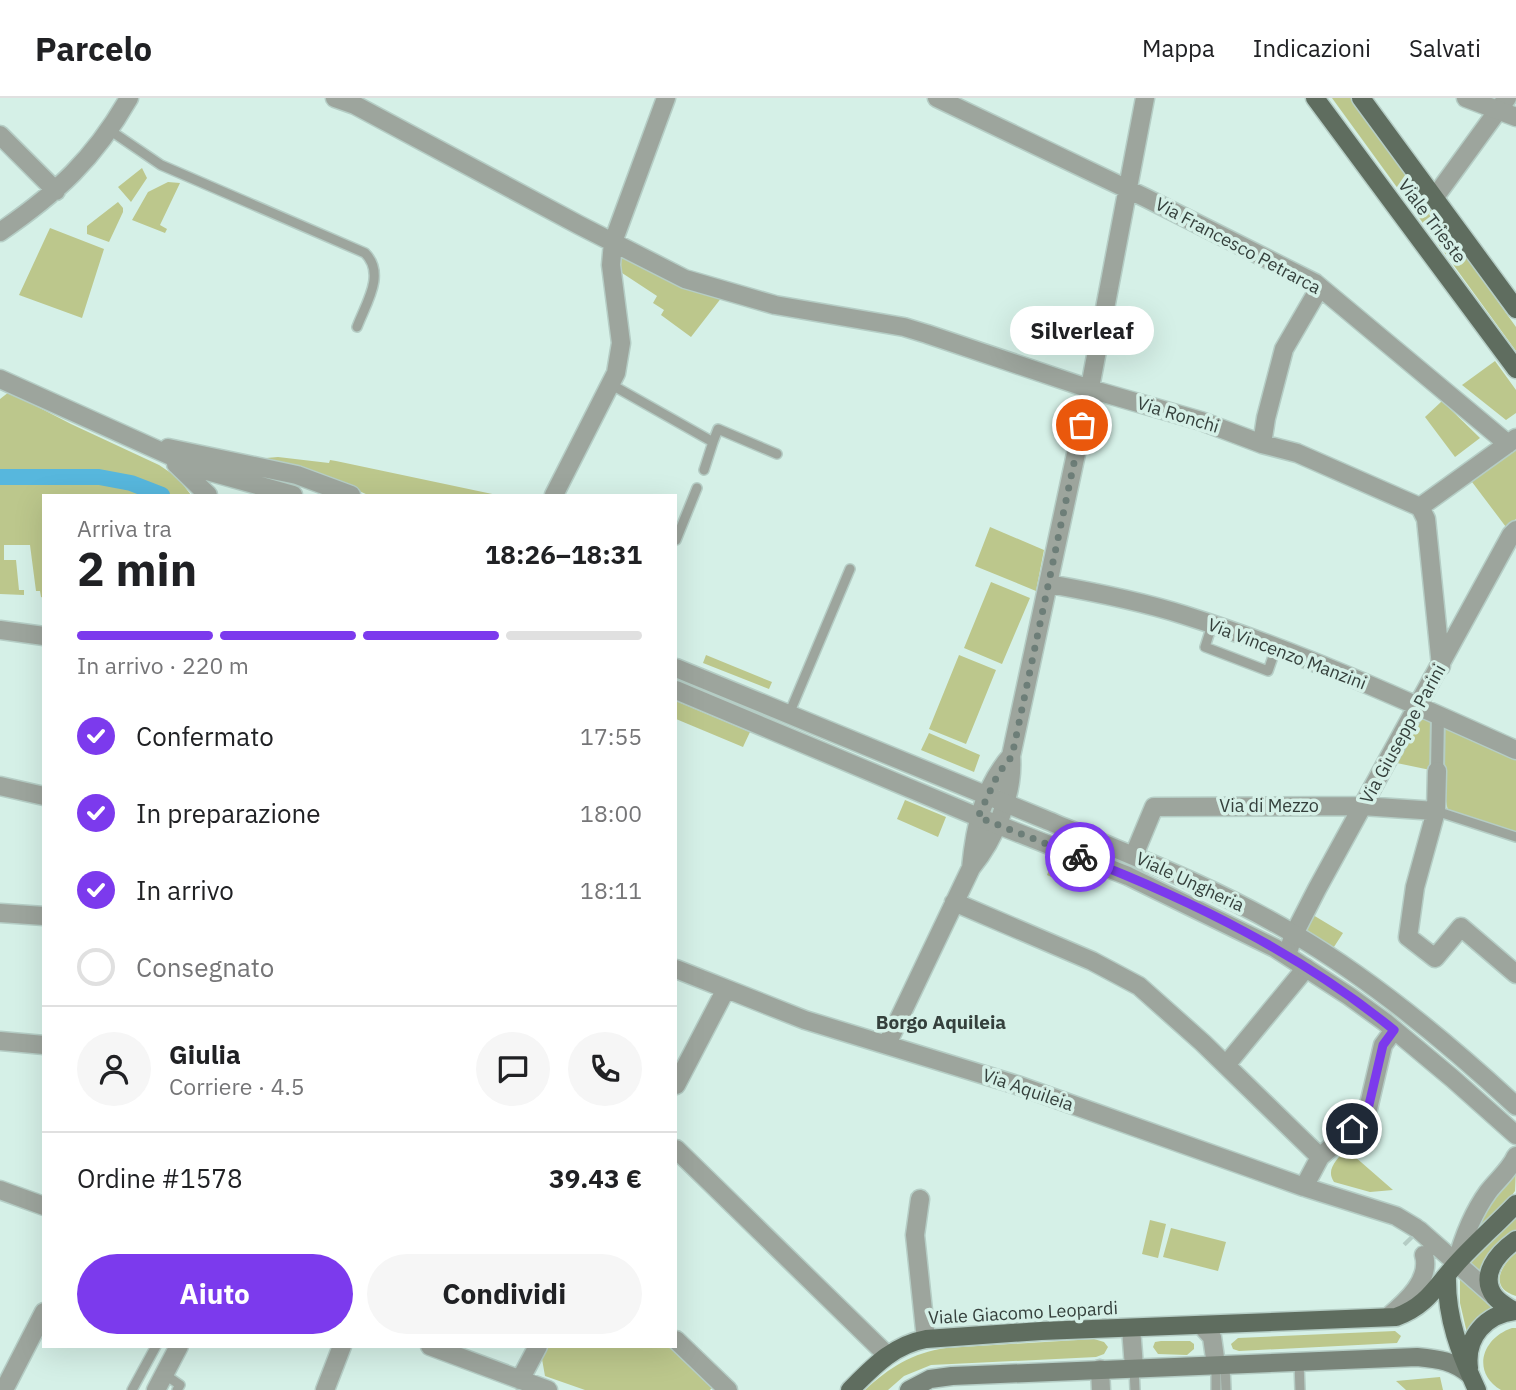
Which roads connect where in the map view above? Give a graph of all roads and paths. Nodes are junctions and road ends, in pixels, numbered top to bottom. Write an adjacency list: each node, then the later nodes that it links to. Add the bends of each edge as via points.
1 (130, 98): 11 (street)
2 (335, 98): 17 (street, Via Ronchi)
3 (666, 98): 17 (street)
4 (937, 98): 13 (street, Via Francesco Petrarca)
5 (1144, 98): 13 (street)
6 (1315, 98): 21 (main road, Viale Trieste)
7 (1361, 98): 15 (main road, Viale Trieste)
8 (1466, 98): 9 (street)
9 (1502, 104): 10 (street); 15 (street)
10 (1516, 117)
11 (111, 131): 14 (street); 20 (lane, via 161,165 365,253 376,275)
12 (0, 135): 14 (street)
13 (1128, 189): 18 (street, Via Francesco Petrarca); 24 (street)
14 (56, 191): 16 (street)
15 (1434, 197): 19 (main road, Viale Trieste)
16 (0, 232)
17 (613, 242): 23 (street, via 611,265 621,343); 24 (street, Via Ronchi, via 685,279 775,305 904,327)
18 (1320, 288): 25 (street, Via Francesco Petrarca); 27 (street, via 1284,349)
19 (1516, 309)
20 (357, 327)
21 (1516, 369)
22 (4, 384): 28 (street)
23 (612, 385): 26 (lane); 40 (street)
24 (1090, 388): 27 (street, Via Ronchi); 45 (street)
25 (1512, 441): 41 (street)
26 (713, 442): 29 (lane, via 718,429); 31 (lane)
27 (1262, 444): 41 (street, Via Ronchi, via 1297,453)
28 (162, 449): 30 (street); 32 (street); 35 (street)
29 (777, 454)
30 (227, 459): 32 (street); 39 (street, via 297,475)
31 (704, 470)
32 (208, 471): 33 (street); 36 (street)
33 (247, 482): 37 (street); 38 (street)
34 (697, 488): 43 (lane)
35 (212, 494)
36 (213, 494)
37 (215, 494)
38 (289, 494)
39 (348, 494)
40 (555, 494)
41 (1420, 507): 48 (street, via 1426,519)
42 (1514, 533): 48 (street, Via Giuseppe Parini)
43 (677, 538)
44 (850, 569): 53 (lane)
45 (1049, 584): 52 (street, Via Vincenzo Manzini, via 1115,596 1212,625); 57 (street)
46 (0, 630): 47 (street)
47 (42, 636)
48 (1441, 666): 52 (street, Via Giuseppe Parini)
49 (677, 668): 51 (street, Viale Ungheria)
50 (677, 690): 55 (street, Viale Ungheria)
51 (764, 704): 53 (street, Viale Ungheria); 55 (street)
52 (1418, 705): 54 (street, Via Vincenzo Manzini); 63 (street, Via Giuseppe Parini)
53 (789, 714): 60 (street, Viale Ungheria)
54 (1438, 715): 56 (street, Via Vincenzo Manzini); 58 (street)
55 (757, 725): 65 (street, Viale Ungheria)
56 (1516, 751)
57 (1012, 756): 60 (street); 62 (street)
58 (1437, 771): 64 (street)
59 (0, 786): 61 (street)
60 (987, 795): 62 (street, Viale Ungheria); 65 (street)
61 (42, 796)
62 (1005, 802): 66 (street); 68 (street, Viale Ungheria)
63 (1362, 806): 64 (street, Via di Mezzo); 68 (street, Via di Mezzo, via 1154,807); 73 (street, Via Giuseppe Parini)
64 (1436, 811): 67 (lane); 78 (street, via 1415,887 1408,937 1435,958 1461,927)
65 (978, 817): 66 (street, Viale Ungheria); 69 (street)
66 (996, 824): 69 (street); 74 (street, Viale Ungheria, via 1138,880)
67 (1516, 837)
68 (1134, 855): 73 (street, Viale Ungheria)
69 (971, 868): 70 (street)
70 (954, 902): 82 (street); 84 (street, via 1139,986)
71 (0, 913): 72 (street)
72 (42, 916)
73 (1294, 934): 74 (street); 75 (street, Viale Ungheria)
74 (1287, 955): 77 (street, Viale Ungheria)
75 (1330, 957): 77 (street); 86 (street, Viale Ungheria, via 1433,1034)
76 (677, 969): 79 (street, Via Aquileia)
77 (1312, 972): 80 (street, Viale Ungheria); 84 (street)
78 (1516, 974)
79 (726, 989): 82 (street, Via Aquileia, via 805,1020); 85 (street)
80 (1394, 1030): 87 (street, Viale Ungheria); 90 (street, via 1383,1045 1368,1109)
81 (0, 1041): 83 (street)
82 (887, 1044): 91 (street, Via Aquileia)
83 (42, 1045)
84 (1226, 1065): 90 (street)
85 (677, 1083)
86 (1516, 1106)
87 (1516, 1135)
88 (677, 1150): 113 (street)
89 (1516, 1156): 99 (street, via 1474,1214)
90 (1320, 1157): 91 (street)
91 (1304, 1187): 96 (street, Via Aquileia, via 1380,1213)
92 (0, 1190): 95 (street)
93 (920, 1199): 106 (street, via 915,1234)
94 (1516, 1204): 99 (main road, Viale Giacomo Leopardi)
95 (42, 1205)
96 (1414, 1234): 98 (street, Via Aquileia); 99 (street, Via Aquileia)
97 (1516, 1240): 100 (main road, via 1490,1267)
98 (1425, 1260): 99 (street, Via Aquileia); 103 (street, via 1421,1282)
99 (1451, 1270): 100 (street); 103 (main road, Viale Giacomo Leopardi, via 1423,1304); 121 (main road, via 1447,1300 1454,1336)
100 (1496, 1298): 101 (main road)
101 (1515, 1311): 121 (main road, via 1480,1327 1472,1340 1468,1359)
102 (42, 1316): 120 (street)
103 (1388, 1317): 104 (main road, Viale Giacomo Leopardi)
104 (1201, 1325): 105 (main road, Viale Giacomo Leopardi); 115 (street, via 1212,1337)
105 (1131, 1328): 106 (main road, Viale Giacomo Leopardi); 116 (street, Viale Giacomo Leopardi)
106 (926, 1339): 113 (main road, Viale Giacomo Leopardi)
107 (677, 1341): 126 (street)
108 (155, 1348): 122 (lane)
109 (178, 1348): 119 (street)
110 (341, 1348): 124 (street)
111 (435, 1348): 118 (street)
112 (537, 1348): 118 (street)
113 (887, 1355): 127 (main road, Viale Giacomo Leopardi)
114 (1299, 1362): 115 (main road); 121 (main road, via 1444,1359 1459,1365); 133 (lane)
115 (1220, 1365): 116 (main road); 131 (lane); 132 (lane)
116 (1134, 1367): 117 (main road); 130 (lane)
117 (1100, 1369): 128 (main road, via 952,1376 930,1379); 129 (street)
118 (520, 1380): 125 (street)
119 (160, 1382): 123 (lane, via 180,1385)
120 (7, 1384)
121 (1473, 1385)
122 (131, 1390)
123 (177, 1390)
124 (325, 1390)
125 (548, 1390)
126 (728, 1390)
127 (850, 1390)
128 (909, 1390)
129 (1101, 1390)
130 (1135, 1390)
131 (1216, 1390)
132 (1226, 1390)
133 (1300, 1390)

